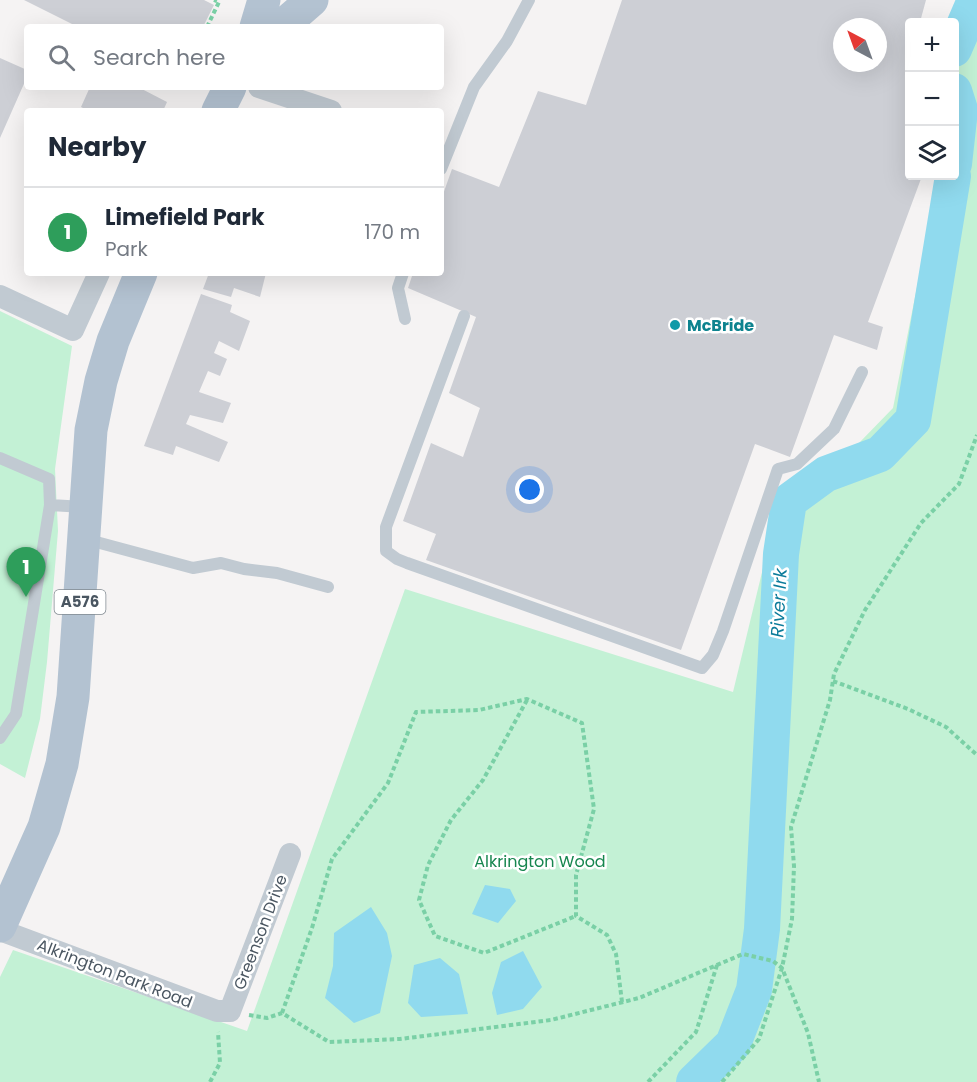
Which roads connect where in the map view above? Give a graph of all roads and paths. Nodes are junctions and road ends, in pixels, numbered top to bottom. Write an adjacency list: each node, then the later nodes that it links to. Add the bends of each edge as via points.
1 (214, 0): 5 (path, via 219,2)
2 (264, 0): 6 (main road)
3 (312, 0): 7 (main road)
4 (530, 0): 12 (lane, via 474,87)
5 (208, 24)
6 (257, 24)
7 (284, 24)
8 (228, 90): 10 (main road)
9 (269, 90): 11 (street)
10 (220, 108)
11 (322, 108)
12 (444, 150)
13 (98, 276): 16 (street, via 73,330)
14 (140, 276): 23 (main road, A576, via 112,342 101,381 91,430)
15 (402, 276): 18 (lane, via 398,288)
16 (0, 297)
17 (464, 316): 19 (lane, via 386,527 386,551 407,563 702,668 713,655 723,631 778,469 797,464 834,429)
18 (405, 319)
19 (862, 372)
20 (977, 435): 25 (path, via 959,484 921,523 864,610)
21 (0, 458): 22 (lane, via 49,479)
22 (50, 505): 23 (lane); 27 (lane, via 16,714)
23 (85, 523): 24 (lane, via 193,568 221,563); 31 (main road, A576, via 74,697 62,764 44,827)
24 (328, 587)
25 (833, 681): 28 (path, via 946,727); 33 (path, via 791,827 792,919)
26 (527, 699): 30 (path, via 582,723 594,809 576,875); 30 (path, via 483,780 451,820 428,865 419,900 435,936 484,953); 36 (path, via 479,710 416,712 388,783 332,859)
27 (0, 738)
28 (977, 755)
29 (290, 854): 35 (street, Greenson Drive)
30 (576, 916): 34 (path, via 607,935 616,954)
31 (0, 928): 35 (street, Alkrington Park Road)
32 (717, 965): 33 (path, via 743,954 773,961); 34 (path); 38 (path, via 696,1032)
33 (782, 968): 39 (path, via 759,1039); 40 (path, via 808,1033)
34 (622, 1002): 36 (path, via 551,1020 400,1040 329,1042)
35 (224, 1011): 36 (path, via 267,1018); 37 (path, via 220,1063)
36 (282, 1013)
37 (210, 1082)
38 (648, 1082)
39 (722, 1082)
40 (819, 1082)

